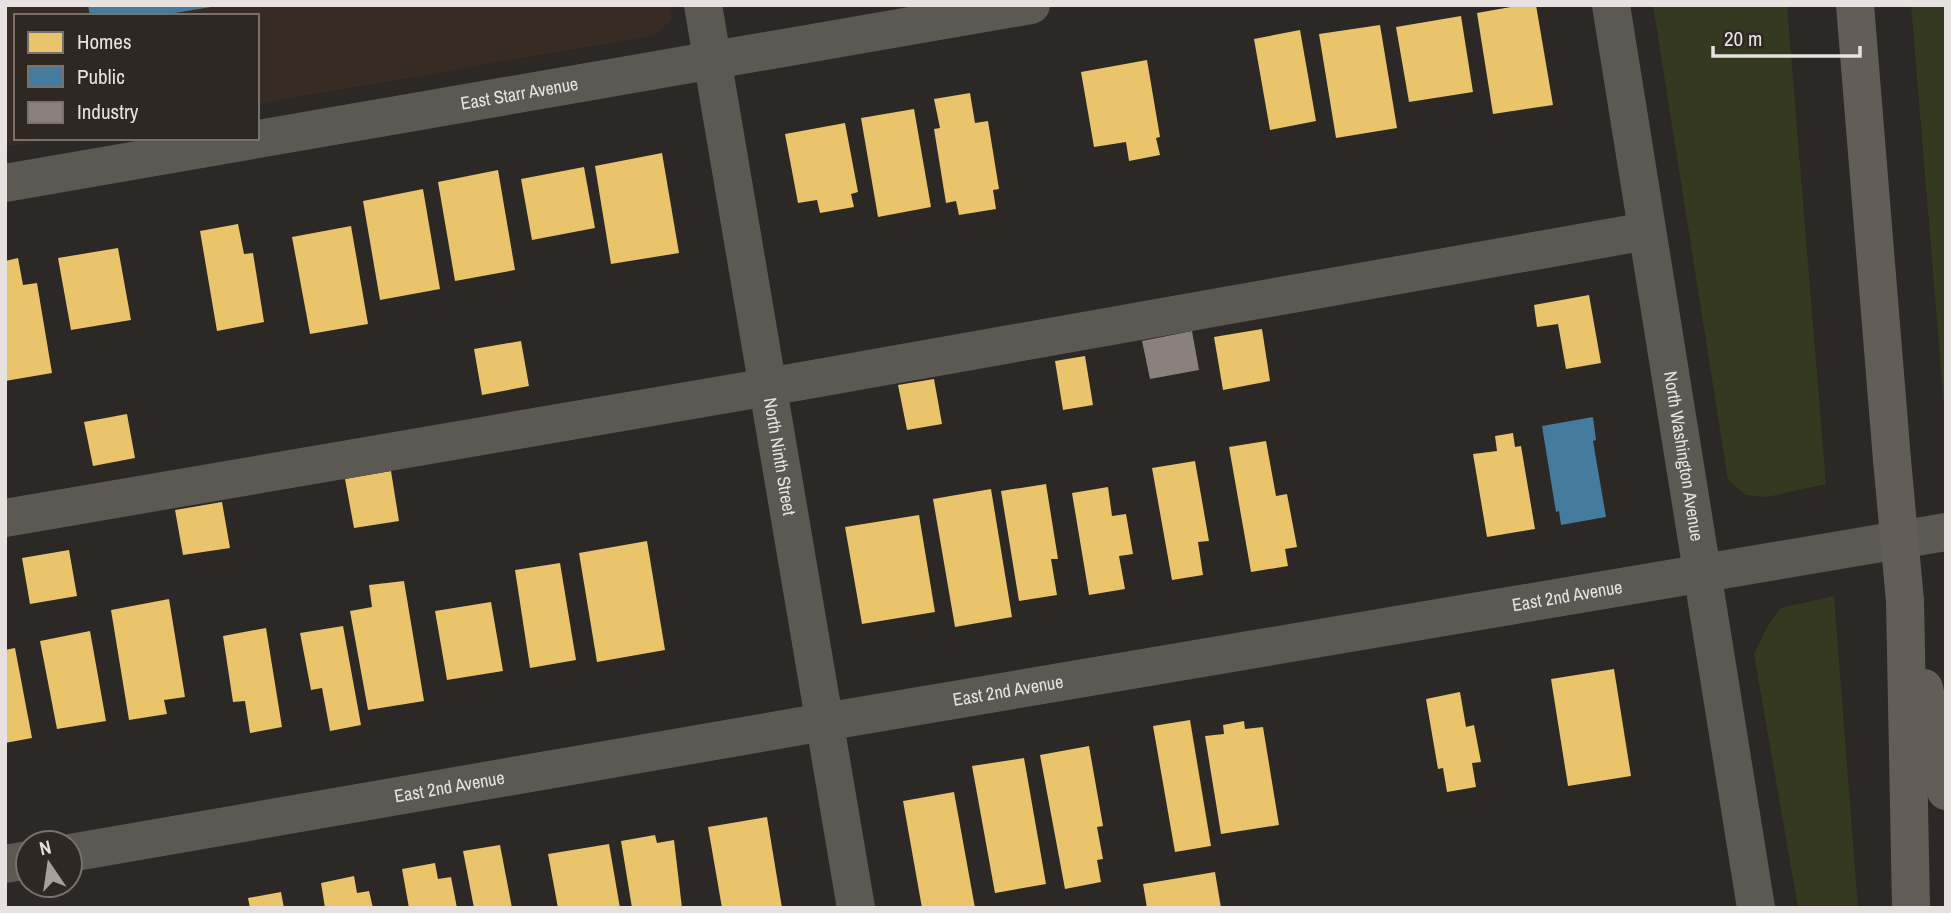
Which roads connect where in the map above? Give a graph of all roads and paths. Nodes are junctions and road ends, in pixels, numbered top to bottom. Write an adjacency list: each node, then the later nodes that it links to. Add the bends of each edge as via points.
1 (703, 5): 5 (street, North Ninth Street)
2 (1031, 5): 5 (street, East Starr Avenue)
3 (1611, 5): 9 (street, North Washington Avenue)
4 (1855, 5): 14 (highway, bridge)
5 (712, 60): 6 (street, East Starr Avenue); 10 (street, North Ninth Street)
6 (259, 139)
7 (252, 140): 8 (street, East Starr Avenue)
8 (5, 183)
9 (1647, 231): 10 (street); 13 (street, North Washington Avenue)
10 (768, 387): 11 (street); 15 (street, North Ninth Street)
11 (5, 518)
12 (1946, 532): 13 (street, East 2nd Avenue)
13 (1702, 574): 15 (street, East 2nd Avenue); 18 (street, North Washington Avenue)
14 (1905, 601): 16 (highway); 20 (highway)
15 (824, 722): 17 (street, East 2nd Avenue); 19 (street, North Ninth Street)
16 (1946, 791)
17 (84, 851)
18 (1751, 907)
19 (856, 908)
20 (1910, 908)

